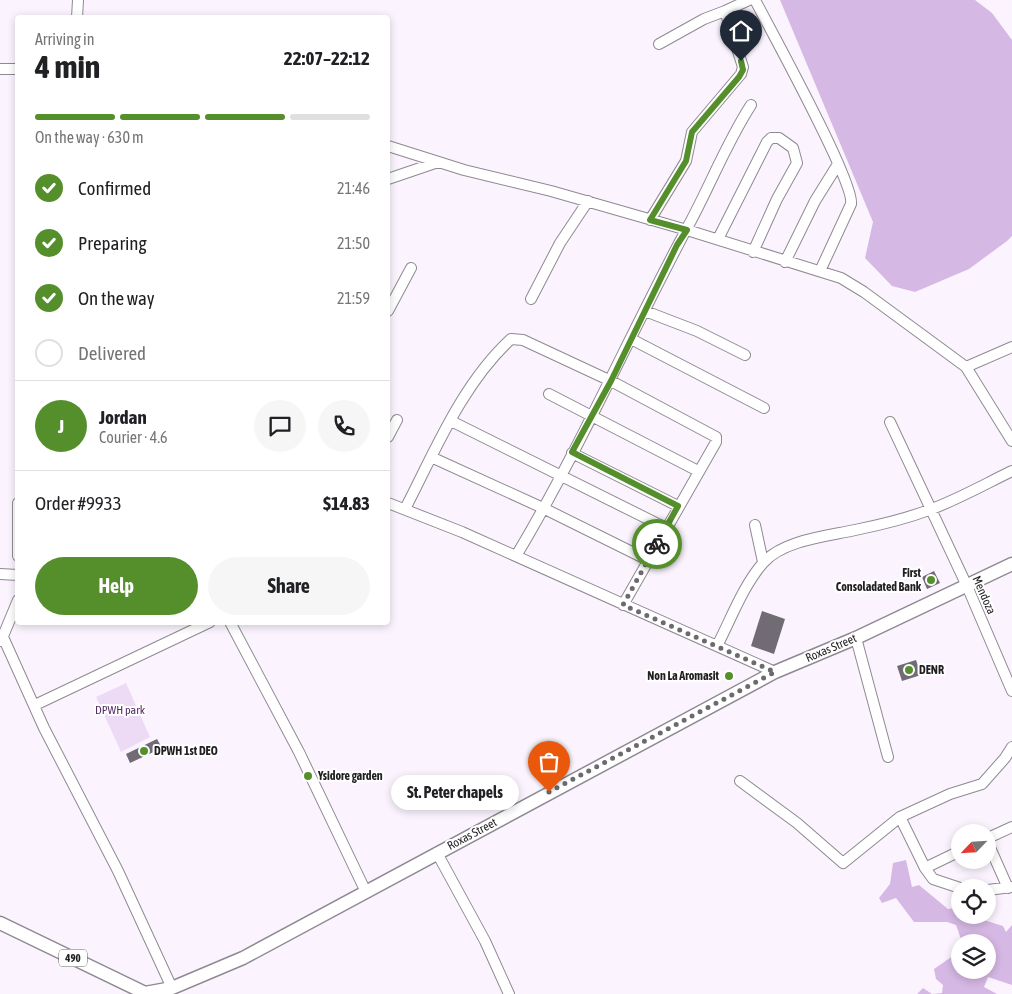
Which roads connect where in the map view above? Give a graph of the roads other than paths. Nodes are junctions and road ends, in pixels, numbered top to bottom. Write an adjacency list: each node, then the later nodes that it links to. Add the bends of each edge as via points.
1 (78, 0): 5 (street)
2 (749, 0): 4 (street)
3 (755, 0): 12 (street)
4 (725, 11): 6 (street); 15 (street, via 743,67 741,74 692,132 686,161)
5 (77, 15)
6 (659, 44)
7 (0, 68): 8 (street)
8 (15, 69)
9 (751, 106): 16 (street, via 735,129)
10 (390, 147): 11 (street)
11 (438, 162): 13 (street); 14 (street)
12 (838, 164): 19 (street, via 815,201); 21 (street, via 850,191 851,204)
13 (390, 178)
14 (588, 201): 15 (street); 22 (street, via 560,243)
15 (650, 220): 16 (street)
16 (687, 230): 17 (street); 24 (street)
17 (718, 239): 18 (street); 18 (street, via 767,142 771,138 779,138 793,148 797,163)
18 (753, 252): 19 (street)
19 (785, 262): 21 (street)
20 (411, 268): 23 (street)
21 (820, 270): 28 (street, via 842,278 864,292)
22 (531, 298)
23 (390, 307)
24 (645, 311): 25 (street); 27 (street, via 697,331)
25 (631, 340): 29 (street); 31 (street)
26 (1012, 347): 28 (street)
27 (745, 355)
28 (966, 367): 37 (street)
29 (611, 381): 32 (street); 34 (street, via 523,340 511,339 490,361); 40 (street, via 715,435 716,442)
30 (549, 394): 32 (street)
31 (764, 408)
32 (592, 416): 38 (street); 40 (street)
33 (397, 420): 36 (street)
34 (451, 421): 39 (street); 42 (street)
35 (890, 422): 47 (street, Mendoza)
36 (390, 433)
37 (1012, 441)
38 (572, 452): 42 (street); 44 (street)
39 (431, 458): 45 (street); 46 (street)
40 (698, 471): 44 (street)
41 (1012, 471): 47 (street)
42 (560, 474): 45 (street); 49 (street)
43 (390, 504): 46 (street)
44 (678, 506): 49 (street)
45 (542, 508): 50 (street); 51 (street)
46 (405, 509): 50 (street)
47 (930, 510): 52 (street, via 900,520 803,541); 56 (street, Mendoza)
48 (754, 525): 52 (street)
49 (666, 528): 51 (street)
50 (516, 556): 57 (street)
51 (648, 560): 57 (street)
52 (764, 562): 63 (street)
53 (1012, 564): 56 (main road, Roxas Street)
54 (0, 574): 55 (street)
55 (15, 575)
56 (966, 586): 61 (main road, Roxas Street); 65 (street, Mendoza)
57 (623, 605): 63 (street)
58 (15, 608): 62 (street)
59 (204, 625): 66 (street)
60 (232, 625): 80 (street, via 299,752)
61 (856, 638): 64 (main road, Roxas Street); 68 (street)
62 (2, 640): 66 (street)
63 (717, 646): 64 (street)
64 (775, 672): 73 (main road, Roxas Street)
65 (1012, 691)
66 (36, 705): 82 (street, via 44,728 140,915)
67 (1012, 746): 70 (street, via 982,784 950,794)
68 (888, 757)
69 (740, 781): 70 (street, via 797,823 843,863)
70 (900, 817): 76 (street)
71 (1012, 827): 72 (street)
72 (996, 834)
73 (437, 853): 80 (main road, Roxas Street); 84 (street, via 485,941)
74 (951, 855): 76 (street)
75 (996, 860): 78 (street)
76 (925, 868): 77 (street, via 939,882)
77 (951, 885)
78 (1010, 887): 79 (street)
79 (996, 889)
80 (366, 892): 82 (main road, Roxas Street, via 243,958)
81 (0, 923): 83 (main road, 490)
82 (172, 988): 83 (main road, Roxas Street)
83 (146, 994)
84 (509, 994)

